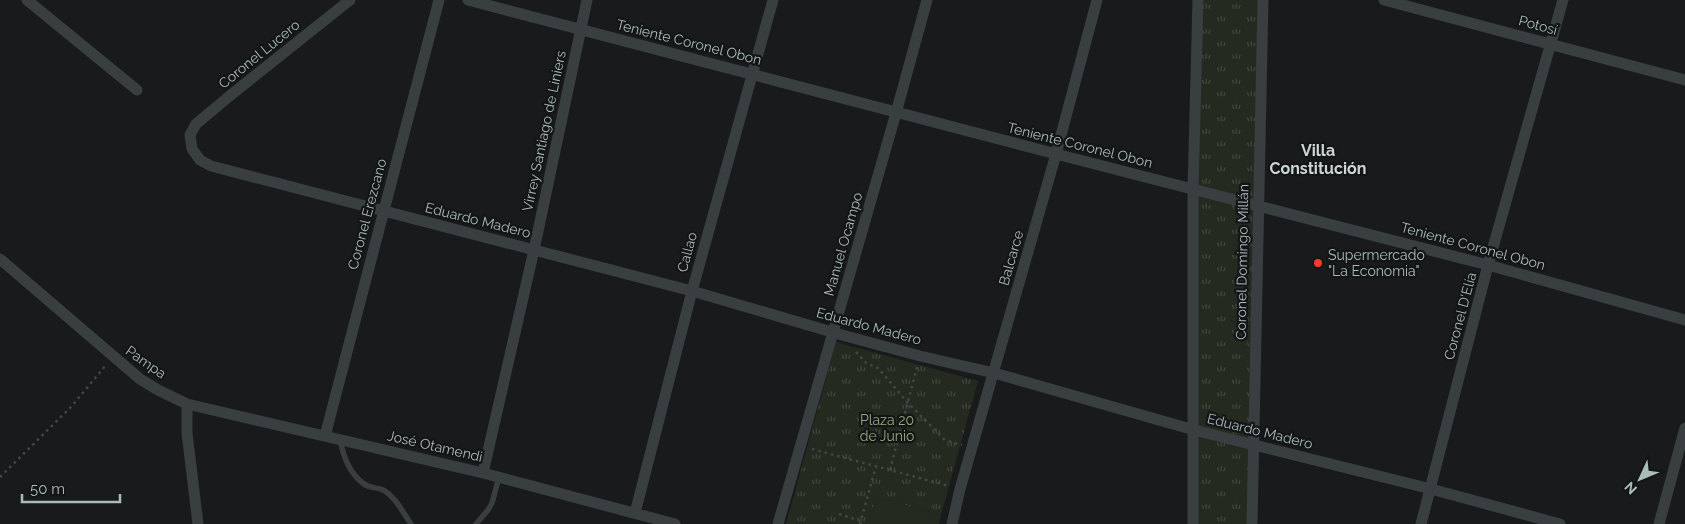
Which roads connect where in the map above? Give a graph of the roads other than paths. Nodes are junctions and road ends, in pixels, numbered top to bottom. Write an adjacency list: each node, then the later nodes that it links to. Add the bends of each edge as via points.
1 (27, 0): 17 (street)
2 (350, 0): 19 (street, Coronel Lucero, via 196,124)
3 (439, 0): 23 (street, Coronel Erezcano)
4 (468, 0): 13 (street, Teniente Coronel Obon)
5 (587, 0): 13 (street, Virrey Santiago de Liniers)
6 (773, 0): 15 (street, Callao)
7 (926, 0): 18 (street, Manuel Ocampo)
8 (1097, 0): 20 (street, Balcarce)
9 (1198, 0): 21 (street)
10 (1262, 0): 22 (street, Coronel Domingo Millán)
11 (1384, 0): 14 (street, Potosí)
12 (1563, 0): 14 (street, Coronel D'Elía)
13 (581, 30): 15 (street, Teniente Coronel Obon); 24 (street, Virrey Santiago de Liniers)
14 (1551, 44): 16 (street, Potosí); 26 (street, Coronel D'Elía)
15 (752, 74): 18 (street, Teniente Coronel Obon); 27 (street, Callao)
16 (1685, 80)
17 (137, 90)
18 (896, 112): 20 (street, Teniente Coronel Obon); 29 (street, Manuel Ocampo)
19 (190, 135): 23 (street, Eduardo Madero, via 192,149 200,160 211,166)
20 (1056, 154): 21 (street, Teniente Coronel Obon); 30 (street, Balcarce)
21 (1193, 189): 22 (street, Teniente Coronel Obon); 33 (street)
22 (1258, 205): 26 (street, Teniente Coronel Obon); 36 (street, Coronel Domingo Millán)
23 (383, 212): 24 (street, Eduardo Madero); 34 (street, Coronel Erezcano)
24 (534, 250): 27 (street, Eduardo Madero); 37 (street, Virrey Santiago de Liniers)
25 (0, 259): 31 (street, Pampa, via 140,379)
26 (1488, 265): 28 (street, Teniente Coronel Obon); 39 (street, Coronel D'Elía)
27 (692, 291): 29 (street, Eduardo Madero); 40 (street, Callao)
28 (1685, 320)
29 (838, 334): 30 (street, Eduardo Madero); 45 (street, Manuel Ocampo)
30 (994, 373): 33 (street, Eduardo Madero); 46 (street, Balcarce)
31 (187, 404): 34 (street, José Otamendi); 41 (street, via 187,433)
32 (1685, 428): 51 (street)
33 (1194, 430): 36 (street, Eduardo Madero); 47 (street)
34 (325, 436): 35 (street, José Otamendi)
35 (340, 439): 37 (street, José Otamendi); 42 (lane, via 346,460 357,478 365,485 384,490)
36 (1253, 444): 39 (street, Eduardo Madero); 48 (street, Coronel Domingo Millán)
37 (483, 473): 38 (street, José Otamendi)
38 (499, 477): 40 (street, José Otamendi); 43 (lane, via 492,502)
39 (1430, 489): 49 (street, Coronel D'Elía); 50 (street, Eduardo Madero)
40 (635, 513): 44 (street, José Otamendi)
41 (198, 524)
42 (411, 524)
43 (476, 524)
44 (675, 524)
45 (778, 524)
46 (952, 524)
47 (1193, 524)
48 (1252, 524)
49 (1421, 524)
50 (1560, 524)
51 (1659, 524)

